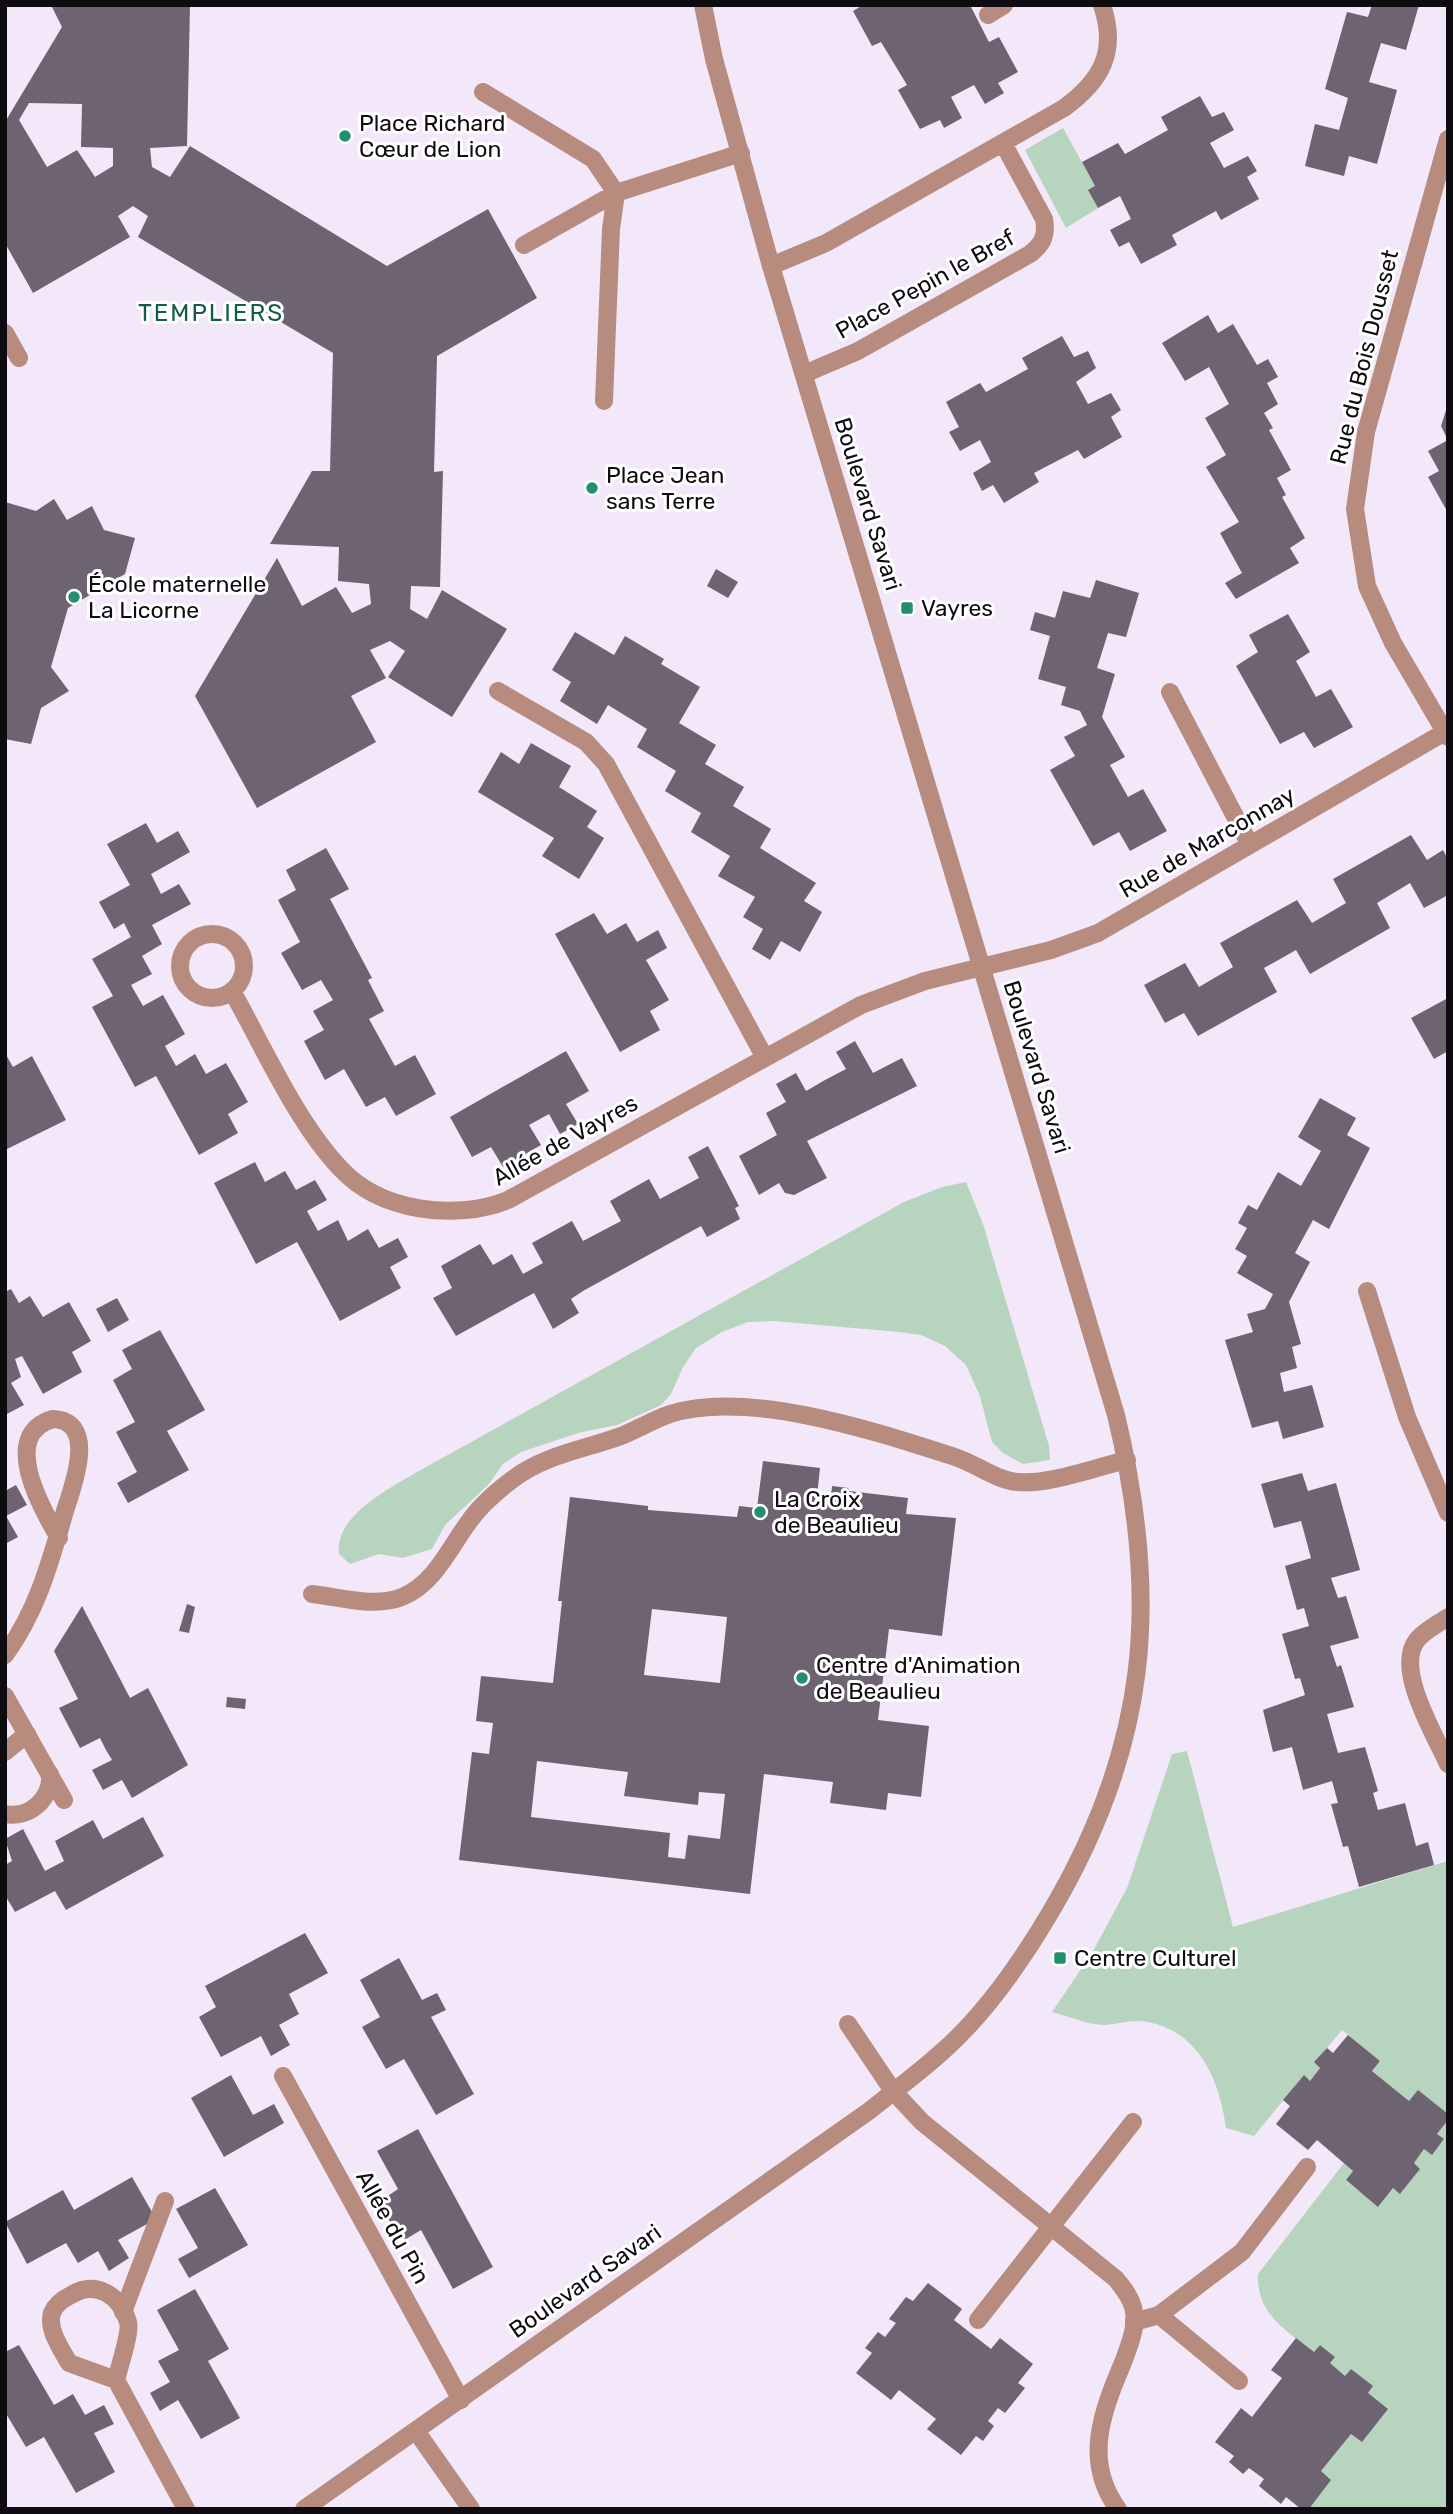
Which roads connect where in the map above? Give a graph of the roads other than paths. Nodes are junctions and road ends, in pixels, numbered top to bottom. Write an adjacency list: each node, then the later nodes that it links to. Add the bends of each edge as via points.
1 (703, 5): 8 (street, Boulevard Savari)
2 (1004, 5): 4 (street)
3 (1102, 5): 7 (street, via 1108,44 1092,85 1064,108)
4 (988, 15)
5 (483, 92): 9 (street, via 593,159)
6 (1448, 139): 18 (street, Rue du Bois Dousset, via 1366,432 1355,509 1360,559 1375,605)
7 (1003, 143): 11 (street, via 826,243); 14 (street, Place Pepin le Bref, via 1044,219 1046,232 1041,244 1031,254 858,351)
8 (741, 153): 9 (street); 11 (street, Boulevard Savari)
9 (616, 193): 10 (street); 15 (street)
10 (524, 245)
11 (771, 266): 14 (street, Boulevard Savari)
12 (5, 333): 13 (street)
13 (19, 358)
14 (803, 374): 20 (street, Boulevard Savari)
15 (604, 401)
16 (498, 691): 22 (street, via 586,742 606,764)
17 (1170, 692): 19 (street)
18 (1446, 735): 19 (street, Rue de Marconnay)
19 (1250, 845): 20 (street, Rue de Marconnay, via 1098,933)
20 (982, 967): 22 (street, Allée de Vayres, via 925,981 861,1005); 24 (street, Boulevard Savari)
21 (232, 991): 22 (street, Allée de Vayres, via 313,1134 341,1170 382,1195 441,1211 474,1211 508,1200)
22 (765, 1058)
23 (1367, 1291): 25 (street, via 1407,1417)
24 (1127, 1460): 27 (street, via 1017,1482 930,1449 800,1413 696,1409 670,1414 525,1471 480,1509 445,1559 401,1598 370,1601); 39 (street, Boulevard Savari, via 1140,1564 1140,1642 1122,1753 1104,1809 1078,1867 1031,1945 991,1999 945,2050)
25 (1448, 1513)
26 (58, 1538): 26 (street, via 80,1462 70,1427 56,1419 33,1429 20,1449 28,1482); 29 (street, via 44,1585)
27 (312, 1594)
28 (1448, 1617): 33 (street, via 1416,1640 1409,1665 1415,1691)
29 (5, 1656)
30 (5, 1696): 31 (street)
31 (27, 1734): 32 (street); 34 (street)
32 (5, 1752)
33 (1448, 1764)
34 (50, 1774): 35 (street); 36 (street, via 44,1800)
35 (64, 1800)
36 (5, 1814)
37 (848, 2024): 39 (street)
38 (283, 2076): 50 (street, Allée du Pin)
39 (893, 2091): 43 (street, via 922,2122); 50 (street, Boulevard Savari)
40 (1133, 2122): 43 (street)
41 (1307, 2167): 45 (street, via 1242,2252)
42 (165, 2201): 44 (street)
43 (1052, 2228): 46 (street); 47 (street, via 1116,2279 1134,2308)
44 (123, 2312): 48 (street, via 129,2324); 48 (street, via 116,2298 98,2288 79,2290 62,2300 52,2314 54,2335 69,2363)
45 (1159, 2315): 47 (street); 49 (street)
46 (978, 2320)
47 (1134, 2322): 55 (street, via 1133,2337 1101,2416 1097,2438 1102,2481)
48 (116, 2379): 52 (street)
49 (1239, 2381)
50 (461, 2400): 51 (street, Boulevard Savari)
51 (416, 2431): 53 (street, Boulevard Savari); 54 (street)
52 (186, 2509)
53 (304, 2509)
54 (471, 2509)
55 (1118, 2509)

